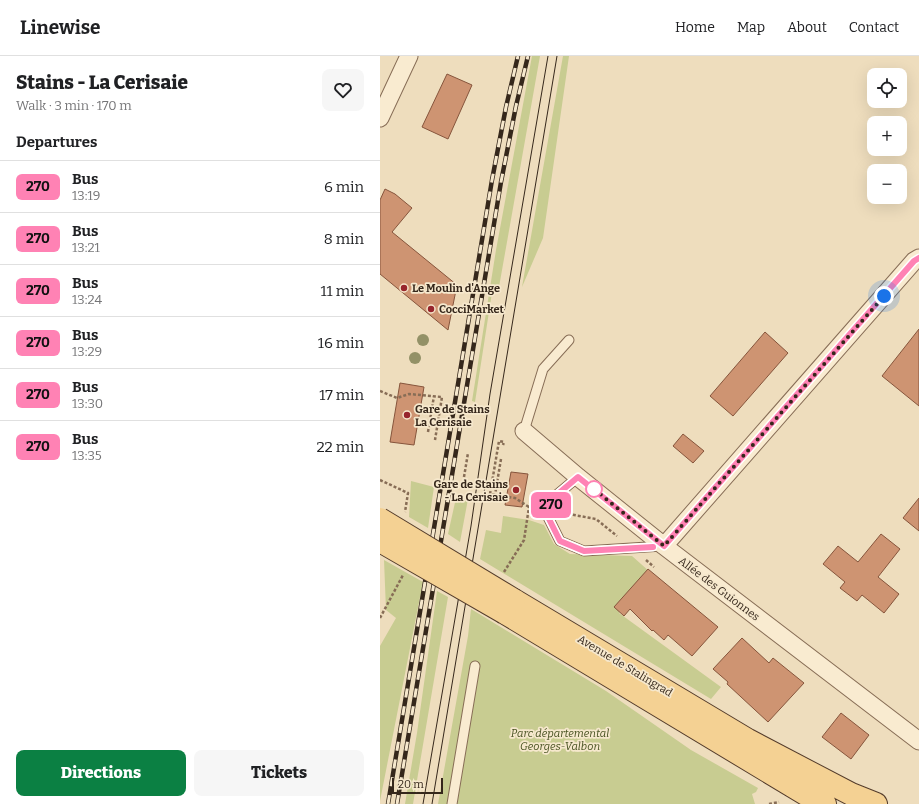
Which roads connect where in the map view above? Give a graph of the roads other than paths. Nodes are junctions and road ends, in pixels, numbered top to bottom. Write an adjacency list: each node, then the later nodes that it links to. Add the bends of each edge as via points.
1 (409, 56): 2 (street)
2 (380, 118)
3 (919, 258): 9 (street)
4 (569, 340): 5 (lane, via 543,369)
5 (524, 431): 6 (street, Allée des Guionnes)
6 (578, 477): 9 (street, Allée des Guionnes); 9 (lane, via 553,498 548,517 560,541 584,551)
7 (380, 519): 10 (main road, Avenue de Stalingrad, bridge)
8 (380, 541): 10 (main road, Avenue de Stalingrad, bridge)
9 (664, 546): 12 (street, Allée des Guionnes)
10 (510, 607): 14 (main road, Avenue de Stalingrad); 15 (main road, Avenue de Stalingrad, via 748,740 851,794)
11 (475, 666): 13 (lane)
12 (919, 741)
13 (452, 804)
14 (825, 804)
15 (876, 804)

